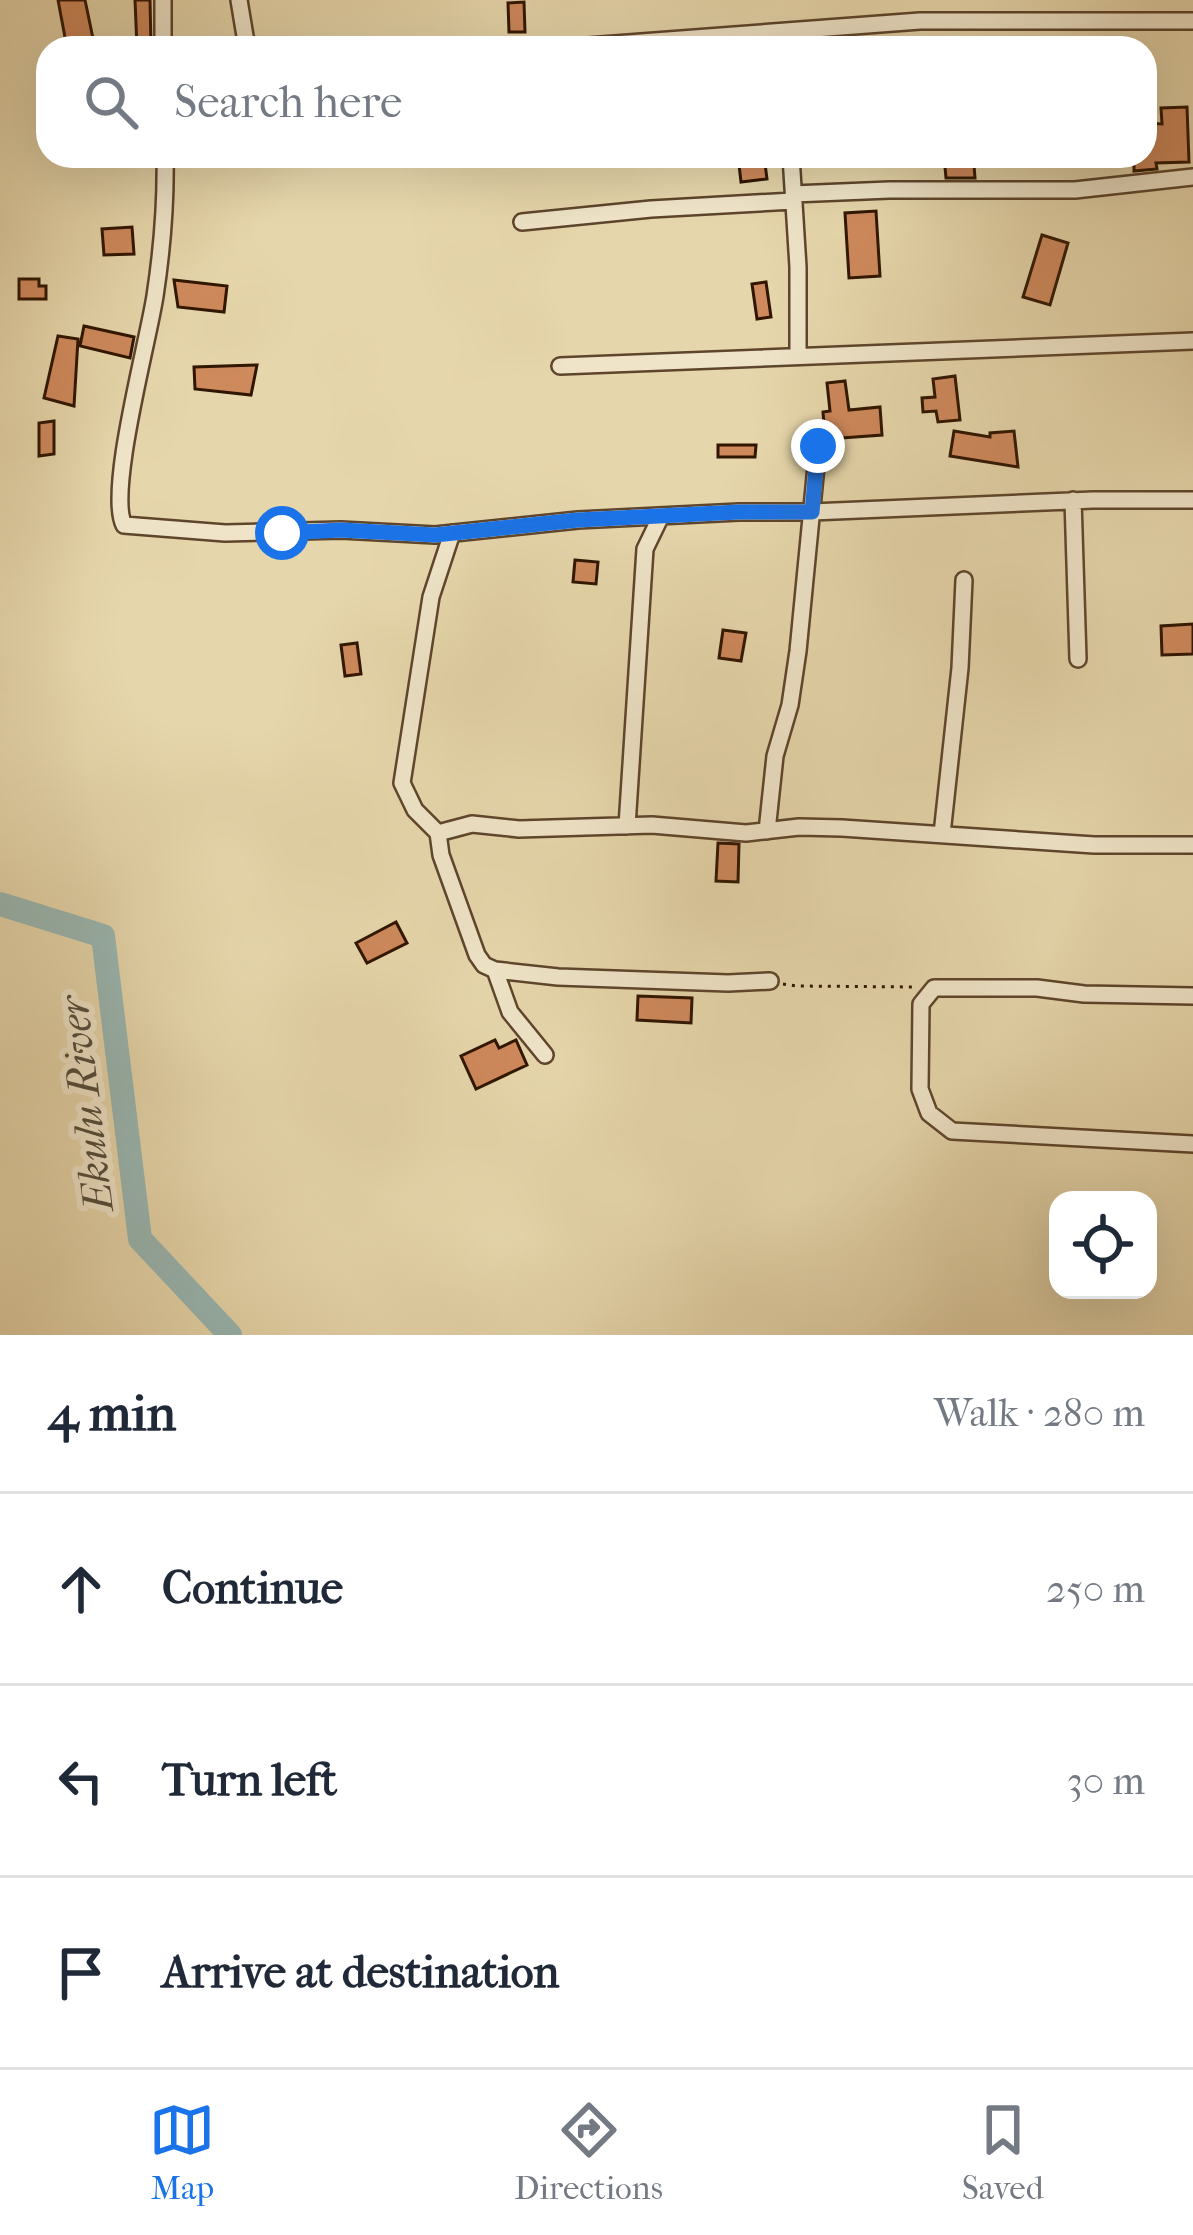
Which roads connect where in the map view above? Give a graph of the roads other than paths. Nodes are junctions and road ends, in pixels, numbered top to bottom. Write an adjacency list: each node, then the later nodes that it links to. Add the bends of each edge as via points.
1 (163, 0): 4 (street)
2 (239, 0): 5 (street)
3 (1193, 21): 6 (street, via 920,21)
4 (163, 36)
5 (245, 36)
6 (806, 36)
7 (165, 168): 20 (street, via 155,296 119,481 124,525)
8 (792, 168): 10 (street)
9 (1193, 177): 10 (street, via 1075,190)
10 (793, 197): 11 (street); 13 (street)
11 (522, 222)
12 (1193, 341): 13 (street)
13 (799, 355): 14 (street)
14 (560, 366)
15 (818, 446): 18 (street)
16 (1073, 500): 17 (street); 18 (street); 22 (street)
17 (1193, 500)
18 (812, 512): 19 (street); 24 (street)
19 (661, 516): 20 (street); 23 (street, via 645,549)
20 (452, 533): 25 (street, via 430,597 402,783)
21 (964, 580): 26 (street)
22 (1078, 659)
23 (627, 826): 24 (street); 25 (street, via 472,824)
24 (766, 831): 26 (street)
25 (438, 833): 28 (street, via 477,955)
26 (942, 835): 27 (street)
27 (1193, 845)
28 (495, 970): 29 (street); 31 (street, via 510,1012)
29 (770, 981)
30 (1193, 996): 32 (street, via 934,988 921,1004 920,1089 928,1113 952,1131)
31 (544, 1055)
32 (1193, 1144)

